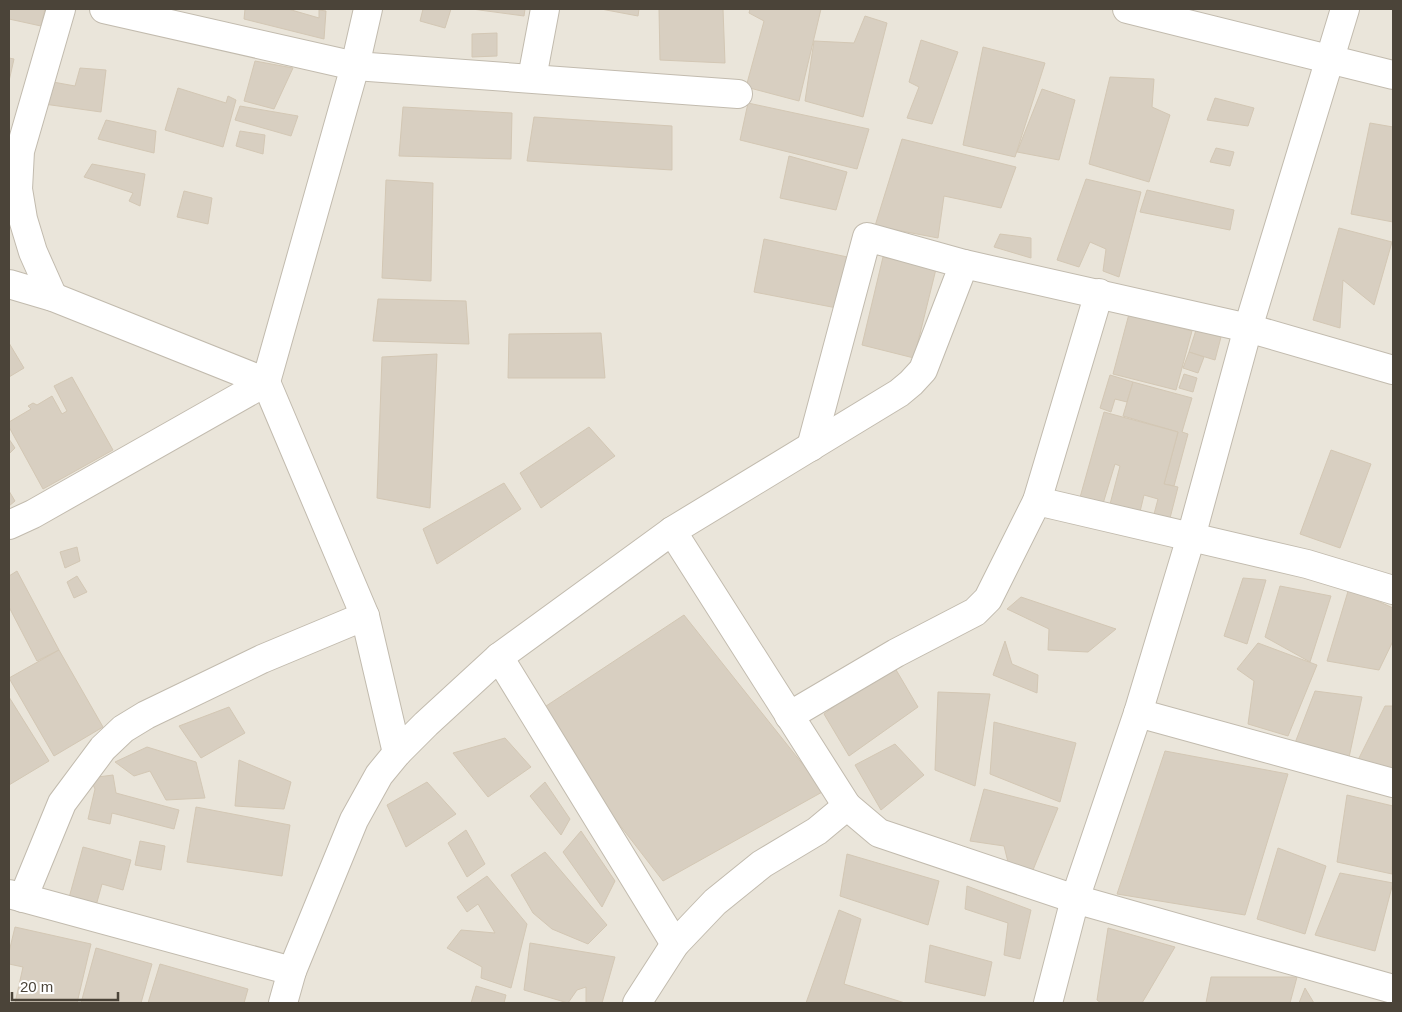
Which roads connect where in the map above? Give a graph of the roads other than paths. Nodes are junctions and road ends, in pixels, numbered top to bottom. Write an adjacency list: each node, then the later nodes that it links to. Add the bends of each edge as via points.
1 (61, 9): 15 (street, via 20,151 18,190 32,252)
2 (104, 9): 8 (street)
3 (368, 9): 8 (street)
4 (544, 9): 10 (street)
5 (1128, 9): 7 (street)
6 (1345, 9): 7 (street)
7 (1332, 58): 9 (street); 16 (street)
8 (355, 66): 10 (street); 18 (street)
9 (1393, 75)
10 (532, 78): 11 (street)
11 (738, 94)
12 (964, 264): 14 (street); 19 (street, via 923,370 899,393); 19 (street, via 867,237)
13 (9, 284): 15 (street)
14 (1099, 293): 16 (street); 20 (street)
15 (54, 297): 18 (street)
16 (1248, 328): 17 (street); 23 (street)
17 (1393, 370)
18 (266, 382): 21 (street); 25 (street)
19 (811, 447): 22 (street)
20 (1037, 501): 23 (street); 28 (street, via 982,606)
21 (9, 525)
22 (672, 531): 26 (street); 28 (street)
23 (1191, 537): 24 (street, via 1307,564); 27 (street)
24 (1393, 590)
25 (365, 616): 29 (street); 32 (street, via 262,659 123,729 103,748 62,803)
26 (499, 657): 29 (street); 34 (street)
27 (1138, 713): 30 (street); 33 (street)
28 (789, 716): 31 (street)
29 (397, 753): 35 (street, via 379,775 354,820)
30 (1393, 783)
31 (847, 806): 33 (street, via 879,833); 34 (street, via 817,831 756,869 715,902)
32 (16, 896): 35 (street)
33 (1075, 900): 36 (street); 39 (street)
34 (675, 944): 38 (street)
35 (292, 971): 37 (street)
36 (1393, 989)
37 (283, 1003)
38 (637, 1003)
39 (1048, 1003)

